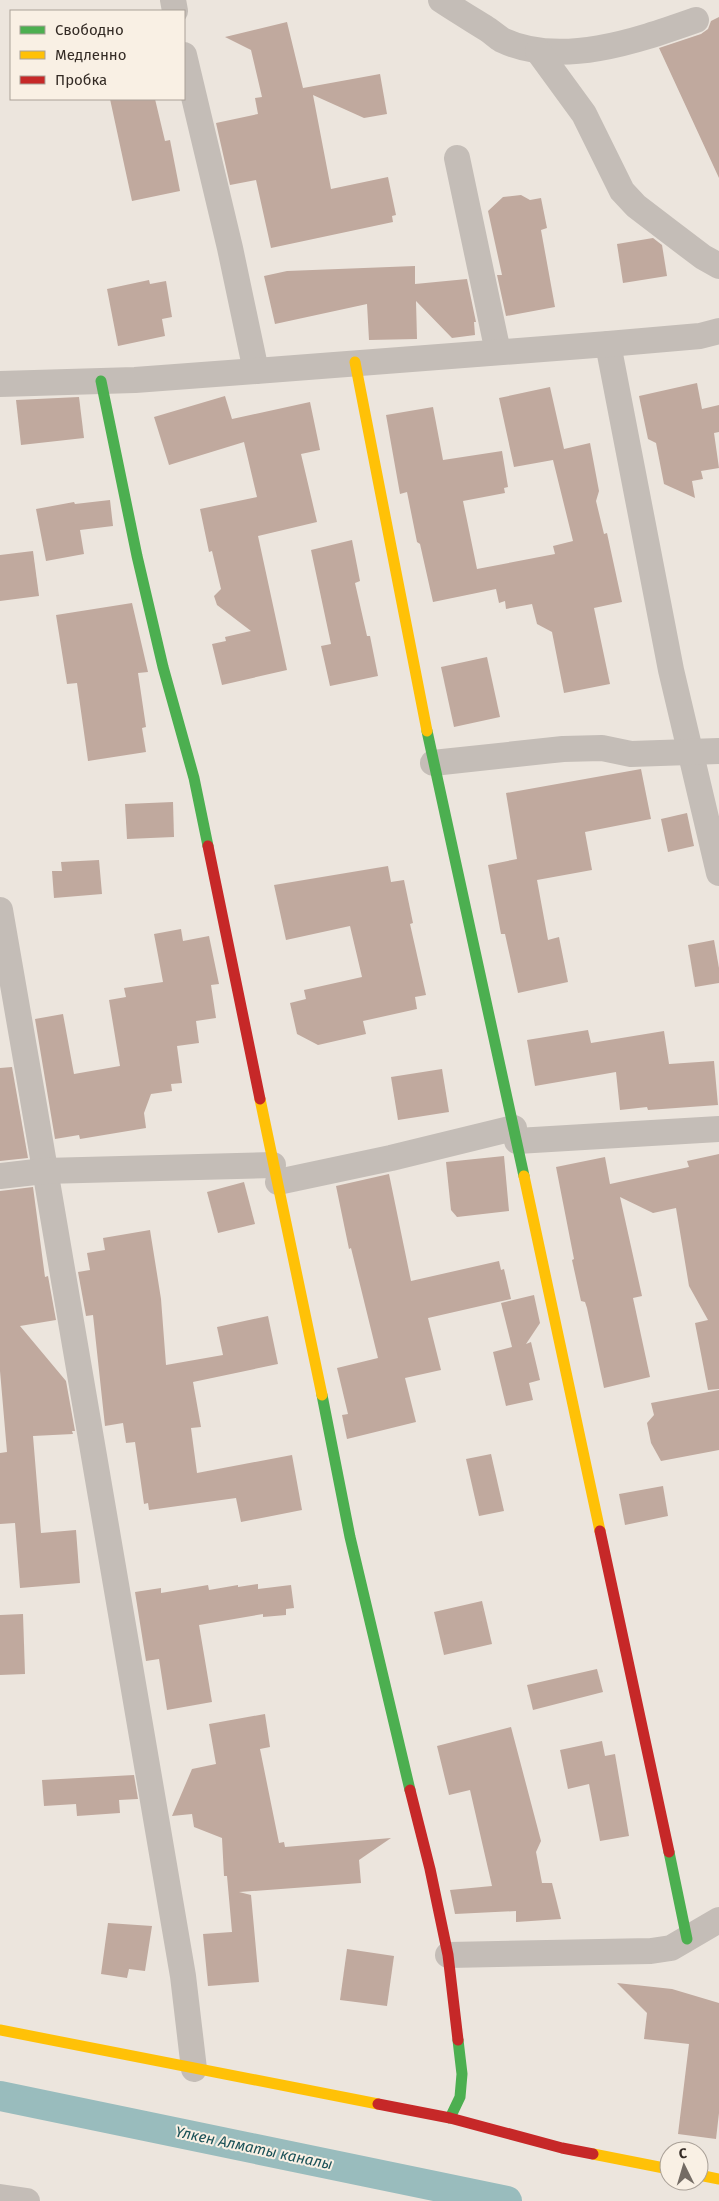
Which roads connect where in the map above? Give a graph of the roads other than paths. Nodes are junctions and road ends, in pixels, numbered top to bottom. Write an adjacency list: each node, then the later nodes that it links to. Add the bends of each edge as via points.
1 (441, 0): 3 (street, via 502,40)
2 (696, 20): 3 (street, via 649,36 589,49 563,53)
3 (538, 51): 6 (street, via 584,114 622,191 636,206)
4 (185, 59): 11 (street)
5 (457, 158): 9 (street)
6 (719, 266)
7 (719, 331): 8 (street, via 700,336)
8 (608, 344): 9 (street); 15 (street, via 671,670)
9 (498, 352): 10 (street)
10 (355, 362): 11 (street); 16 (street)
11 (256, 371): 12 (street)
12 (101, 381): 13 (street); 22 (street, via 139,565 194,778)
13 (0, 384)
14 (719, 751): 15 (street)
15 (692, 752): 16 (street, via 631,754 602,748 563,749); 17 (street)
16 (433, 763): 20 (street)
17 (719, 873)
18 (0, 910): 21 (street)
19 (719, 1129): 20 (street)
20 (516, 1134): 22 (street, via 391,1158); 25 (street)
21 (44, 1171): 22 (street); 23 (street); 28 (street, via 183,1976)
22 (275, 1173): 26 (street, via 350,1536)
23 (0, 1176)
24 (719, 1920): 25 (street)
25 (687, 1940): 26 (street, via 671,1948 651,1951)
26 (448, 1955): 29 (street, via 462,2074 460,2098)
27 (0, 2030): 28 (street)
28 (194, 2069): 29 (street)
29 (450, 2118): 30 (street, via 562,2148)
30 (659, 2167)
31 (0, 2197): 32 (street)
32 (27, 2201)

